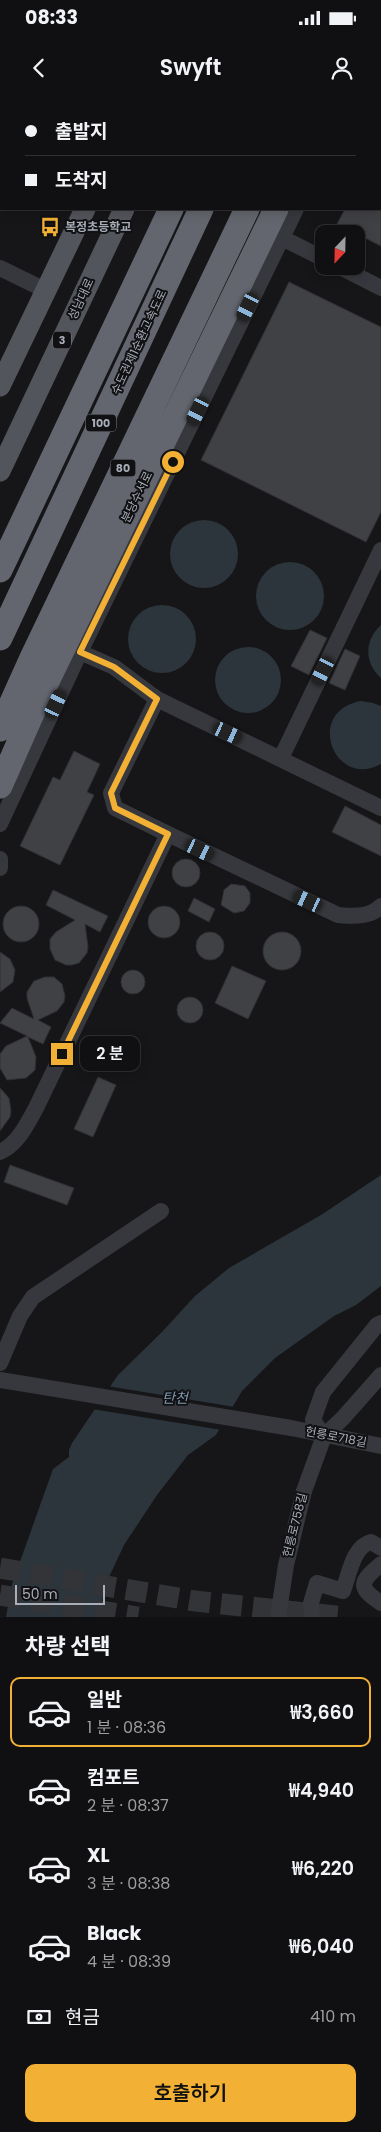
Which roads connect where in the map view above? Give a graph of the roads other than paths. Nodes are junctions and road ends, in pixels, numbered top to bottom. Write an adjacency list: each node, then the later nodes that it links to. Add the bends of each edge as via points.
1 (84, 210): 13 (main road)
2 (124, 210): 15 (main road, 성남대로 / 3)
3 (171, 210): 17 (highway, 100)
4 (201, 210): 18 (highway, 수도권제1순환고속도로 / 100)
5 (247, 210): 21 (highway, 분당수서로 / 80)
6 (276, 210): 23 (highway, 분당수서로 / 80, via 37,702)
7 (296, 210): 8 (street)
8 (282, 238): 9 (street); 19 (street)
9 (315, 254)
10 (0, 268): 13 (street)
11 (356, 275): 12 (street)
12 (381, 288)
13 (44, 290): 14 (main road)
14 (0, 386)
15 (0, 471)
16 (381, 550): 22 (street)
17 (0, 570)
18 (0, 638)
19 (80, 652): 20 (street, via 114,667); 25 (street)
20 (157, 699): 22 (street); 26 (street, via 111,793 115,808)
21 (0, 729)
22 (282, 758): 24 (street)
23 (0, 786)
24 (381, 808)
25 (0, 824)
26 (168, 834): 29 (street, via 338,915 356,917 376,911); 30 (street, via 36,1108 18,1137)
27 (0, 859): 28 (street)
28 (0, 868)
29 (381, 906)
30 (0, 1152)
31 (162, 1212): 33 (street, via 33,1297 20,1316)
32 (381, 1323): 35 (street, via 323,1392 313,1420)
33 (0, 1374): 35 (street, 헌릉로718길)
34 (381, 1375): 35 (street, 헌릉로758길)
35 (324, 1436): 36 (street, 헌릉로718길); 40 (street, 헌릉로758길, via 304,1491 286,1565)
36 (381, 1446)
37 (381, 1548): 41 (street, via 371,1542 359,1549 342,1591 317,1583 311,1602)
38 (381, 1564): 39 (street, via 368,1574 364,1589)
39 (381, 1603)
40 (278, 1617)
41 (312, 1617)

